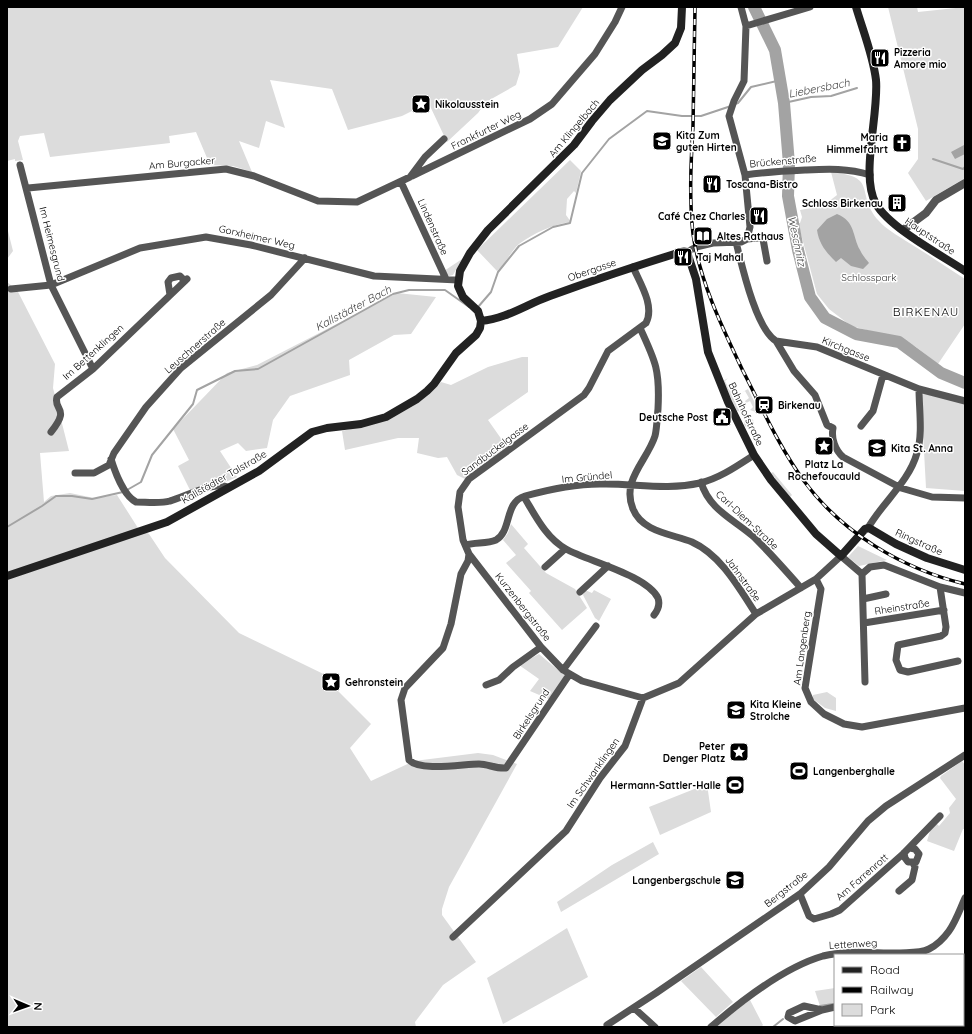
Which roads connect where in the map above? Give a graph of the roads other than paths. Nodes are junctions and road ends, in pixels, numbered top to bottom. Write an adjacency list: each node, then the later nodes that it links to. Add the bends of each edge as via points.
1 (622, 7): 11 (street, Frankfurter Weg, via 603,42 552,104 530,119)
2 (682, 7): 26 (main road, Am Klingelbach, via 681,28 675,43 627,84 592,121 574,145 488,230 465,260)
3 (741, 7): 6 (street)
4 (810, 7): 6 (street)
5 (856, 7): 10 (main road, Hauptstraße, via 876,81)
6 (746, 26): 9 (street, via 744,81 730,110 730,121)
7 (444, 139): 11 (street, via 425,157)
8 (20, 165): 14 (street, Im Heimesgrund)
9 (745, 175): 10 (street, Brückenstraße, via 774,170 832,168); 18 (street, via 750,227)
10 (870, 176): 15 (main road, Hauptstraße, via 876,204)
11 (410, 177): 12 (street, Frankfurter Weg)
12 (401, 182): 14 (street, Am Burgacker, via 357,202 318,201 254,176 226,169); 25 (street, Lindenstraße)
13 (965, 183): 15 (street, via 936,200 926,213)
14 (28, 188): 27 (street, Im Heimesgrund)
15 (903, 230): 24 (main road, Hauptstraße)
16 (771, 237): 17 (street, Obergasse)
17 (763, 238): 18 (street, Obergasse); 22 (street)
18 (747, 239): 19 (street, Obergasse)
19 (736, 242): 20 (street, Obergasse, via 702,246); 32 (street, via 763,326 769,336)
20 (687, 252): 23 (main road, Obergasse); 39 (main road, Bahnhofstraße, via 696,279 709,356)
21 (305, 258): 25 (street, Gorxheimer Weg, via 374,276); 27 (street, Gorxheimer Weg, via 206,237 140,248); 40 (street, Leuschnerstraße, via 271,295 181,368 146,407)
22 (767, 261)
23 (633, 267): 30 (main road, Obergasse, via 528,304 502,317); 31 (street, Sandbuckelgasse, via 649,307 647,321)
24 (965, 271)
25 (446, 279): 26 (street, Gorxheimer Weg)
26 (458, 280): 30 (main road, via 459,292 476,308)
27 (51, 285): 28 (street, Gorxheimer Weg); 33 (street, Im Heimesgrund)
28 (11, 289)
29 (170, 295): 29 (street, Im Bettenklingen, via 186,280 180,276 171,278 168,282); 33 (street, Im Bettenklingen)
30 (481, 321): 45 (main road, Kallstädter Talstraße, via 479,331 456,353 434,384 411,403 386,417 312,432 259,470)
31 (640, 328): 43 (street, Jahnstraße, via 658,371 657,422 653,441 634,473); 49 (street, Sandbuckelgasse, via 608,351 584,395 463,486 458,498 458,508)
32 (776, 341): 34 (street, Kirchgasse, via 817,347); 44 (street, via 794,371 815,395 827,425 833,428 831,434 838,452)
33 (92, 369): 38 (street, Im Bettenklingen, via 56,398 61,416)
34 (883, 375): 35 (street, Kirchgasse); 37 (street, via 873,411)
35 (919, 389): 36 (street, Kirchgasse); 44 (street, via 917,452 914,462)
36 (965, 401)
37 (861, 426)
38 (51, 432)
39 (754, 455): 42 (street, Im Gründel, via 727,472); 52 (main road, Bahnhofstraße, via 771,480 816,534)
40 (111, 459): 41 (street, Leuschnerstraße, via 100,471); 45 (street, via 126,491 136,502 169,502 207,488 223,485)
41 (75, 473)
42 (701, 482): 43 (street, Im Gründel, via 672,486); 60 (street, Carl-Diem-Straße, via 704,493 713,505 754,538)
43 (630, 485): 46 (street, Im Gründel, via 581,486); 66 (street, Jahnstraße, via 632,508 639,519 656,530 693,543 717,560)
44 (898, 486): 47 (street, via 932,497); 48 (street)
45 (228, 487): 57 (main road, Kallstädter Talstraße, via 157,526)
46 (524, 496): 49 (street, via 514,503 503,533 496,539); 50 (street, via 541,526)
47 (965, 498)
48 (868, 528): 52 (main road); 55 (main road, Ringstraße, via 927,558)
49 (466, 545): 51 (street, Sandbuckelgasse)
50 (565, 549): 53 (street); 54 (street)
51 (469, 554): 70 (street, Kurzenbergstraße); 72 (street, Birkelsgrund, via 461,574 451,624 443,648 416,674 402,694 409,760 420,765 448,767 478,764 498,769 506,768 554,698)
52 (841, 556): 56 (street); 58 (street)
53 (608, 566): 61 (street); 67 (street, via 653,592 658,599 658,608)
54 (545, 567)
55 (965, 570)
56 (862, 574): 59 (street, via 870,567 884,565); 64 (street, Rheinstraße)
57 (7, 576)
58 (816, 579): 60 (street); 76 (street, Am Langenberg, via 821,589 805,688 811,702 824,714 844,724 862,727)
59 (940, 587): 62 (street); 65 (street)
60 (801, 588): 66 (street)
61 (580, 592)
62 (965, 593)
63 (886, 594): 64 (street, Rheinstraße)
64 (863, 599): 68 (street, Rheinstraße)
65 (944, 610): 68 (street, Rheinstraße); 71 (street, via 945,633 898,645 897,665 900,670 908,672)
66 (756, 614): 75 (street, via 679,683)
67 (654, 615)
68 (864, 624): 73 (street, Rheinstraße)
69 (596, 626): 72 (street)
70 (541, 647): 72 (street, Kurzenbergstraße); 74 (street, via 513,666 499,680)
71 (958, 661)
72 (566, 672): 75 (street, Kurzenbergstraße, via 582,681)
73 (866, 682)
74 (486, 686)
75 (643, 698): 84 (street, Im Schwanklingen, via 625,746 600,778 566,831)
76 (965, 708)
77 (965, 755): 82 (street, Bergstraße, via 886,806 868,821 829,867)
78 (940, 816): 79 (street, Am Farrenrott)
79 (907, 851): 80 (street, Am Farrenrott, via 906,861); 80 (street, via 915,849 919,854 918,860); 82 (street, Am Farrenrott, via 840,910 831,914 814,919 809,916)
80 (913, 863): 81 (street, via 913,881)
81 (899, 891)
82 (800, 894): 88 (street, Bergstraße)
83 (965, 898): 85 (street, Lettenweg, via 950,930 928,949 914,952)
84 (453, 937)
85 (838, 954)
86 (834, 955): 92 (street, Lettenweg, via 824,956 787,973 741,1001)
87 (834, 1007): 89 (street)
88 (634, 1008): 90 (street, Bergstraße); 91 (street)
89 (822, 1010)
90 (607, 1025)
91 (655, 1027)
92 (711, 1027)

